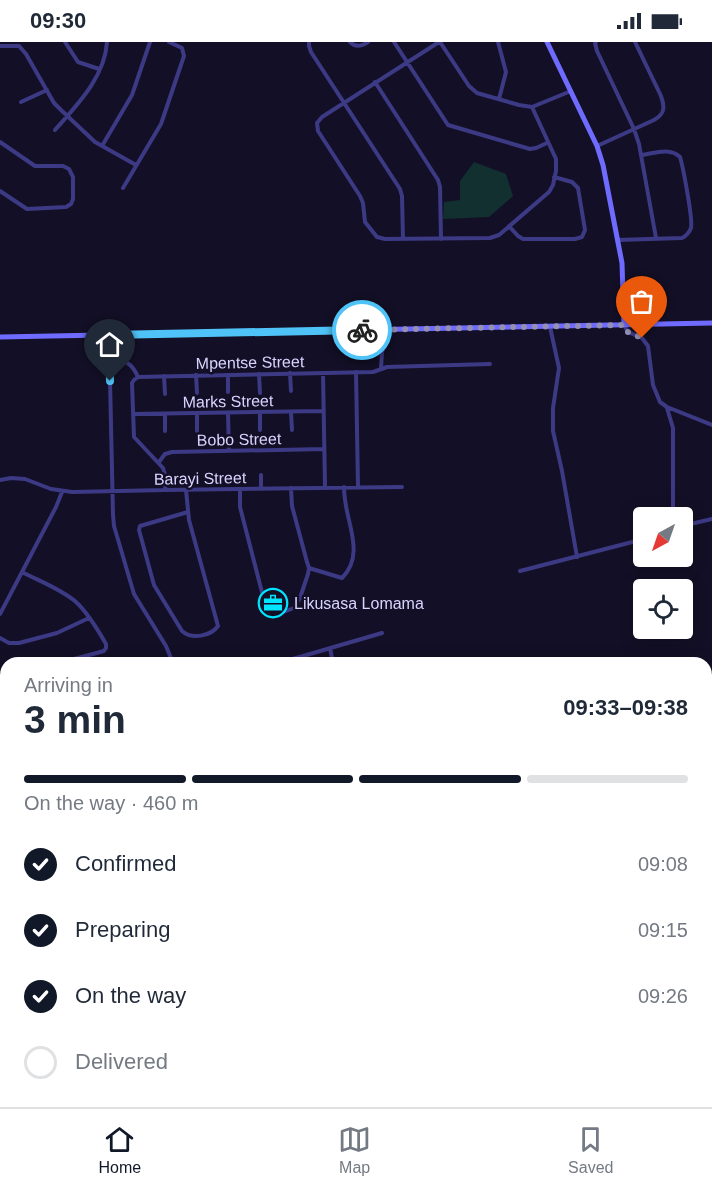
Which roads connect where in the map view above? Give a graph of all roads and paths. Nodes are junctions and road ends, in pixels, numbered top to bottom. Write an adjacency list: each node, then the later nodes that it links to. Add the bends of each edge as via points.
1 (65, 42): 17 (street, via 78,62)
2 (107, 42): 17 (street)
3 (150, 42): 30 (street, via 132,95)
4 (169, 42): 33 (street, via 182,48 184,56 163,120)
5 (309, 42): 23 (street, via 311,52)
6 (350, 42): 7 (street, via 357,46)
7 (368, 42)
8 (394, 42): 16 (street)
9 (439, 42): 16 (street); 21 (street, via 471,89)
10 (498, 42): 21 (street, via 506,72)
11 (548, 42): 20 (street)
12 (596, 42): 26 (street)
13 (635, 42): 26 (street, via 664,108 658,117)
14 (20, 44): 15 (street); 19 (street)
15 (0, 46)
16 (407, 62): 18 (street); 29 (street, via 448,124 530,149)
17 (99, 69): 25 (street, via 94,82)
18 (375, 82): 23 (street); 40 (street, via 438,180)
19 (47, 90): 22 (street); 25 (street)
20 (571, 91): 24 (street); 31 (street)
21 (499, 99): 24 (street)
22 (21, 102)
23 (345, 103): 39 (street, via 401,193); 39 (street, via 321,117 318,131 360,196 365,222 377,237)
24 (532, 107): 29 (street)
25 (67, 116): 27 (street); 30 (street)
26 (634, 129): 31 (street); 32 (street)
27 (55, 130)
28 (0, 142): 36 (street, via 35,166 69,169 73,199 66,207 31,209)
29 (547, 143): 34 (street, via 556,161)
30 (102, 146): 33 (street)
31 (597, 146): 41 (street)
32 (642, 155): 38 (street); 38 (street, via 669,151 681,160 692,224 682,238)
33 (136, 165): 35 (street)
34 (555, 177): 37 (street, via 549,192); 37 (street, via 578,186 584,235 575,239 527,240)
35 (123, 188)
36 (0, 191)
37 (510, 226): 40 (street, via 494,238)
38 (657, 238): 41 (street)
39 (403, 239): 40 (street)
40 (441, 239)
41 (617, 240): 43 (street, via 623,274)
42 (712, 324): 43 (street)
43 (624, 325): 44 (street); 64 (street, via 648,346 653,386 660,402)
44 (550, 327): 45 (street); 98 (street, via 559,368 553,431)
45 (392, 330): 46 (street); 50 (street, via 382,352)
46 (109, 335): 47 (street); 48 (street)
47 (0, 337)
48 (110, 359): 58 (street, via 128,362); 92 (street)
49 (490, 364): 50 (street, Mpentse Street)
50 (381, 369): 51 (street, Mpentse Street)
51 (356, 372): 53 (street, Mpentse Street); 84 (street)
52 (290, 373): 53 (street, Mpentse Street); 54 (street, Mpentse Street); 59 (street)
53 (322, 373): 65 (street)
54 (259, 374): 56 (street, Mpentse Street); 62 (street)
55 (196, 375): 56 (street, Mpentse Street); 57 (street, Mpentse Street); 61 (street)
56 (228, 375): 60 (street)
57 (164, 376): 58 (street, Mpentse Street); 63 (street)
58 (138, 377): 70 (street, via 132,383)
59 (291, 391)
60 (228, 392)
61 (197, 393)
62 (260, 393)
63 (165, 394)
64 (667, 407): 72 (street); 93 (street, via 673,428)
65 (323, 411): 67 (street, Marks Street); 77 (street)
66 (260, 412): 67 (street, Marks Street); 69 (street, Marks Street); 73 (street)
67 (291, 412): 74 (street)
68 (197, 413): 69 (street, Marks Street); 71 (street, Marks Street); 76 (street)
69 (228, 413): 78 (street)
70 (133, 414): 71 (street, Marks Street); 79 (street, via 134,437)
71 (165, 414): 75 (street)
72 (712, 425)
73 (260, 430)
74 (292, 430)
75 (165, 431)
76 (197, 431)
77 (324, 449): 78 (street, Bobo Street); 82 (street)
78 (229, 451): 79 (street, Bobo Street, via 172,452)
79 (159, 462): 89 (street, via 166,473)
80 (261, 475): 88 (street)
81 (0, 480): 91 (street, Barayi Street, via 25,479)
82 (325, 487): 83 (street, Barayi Street); 86 (street, Barayi Street)
83 (344, 487): 84 (street, Barayi Street); 99 (street, via 354,548 350,567 342,578)
84 (358, 487): 85 (street, Barayi Street)
85 (402, 487)
86 (291, 488): 88 (street, Barayi Street); 99 (street)
87 (240, 489): 88 (street, Barayi Street); 90 (street, Barayi Street); 99 (street, via 244,525 270,611 278,614 296,606)
88 (261, 489)
89 (165, 490): 90 (street, Barayi Street); 92 (street, Barayi Street)
90 (186, 490): 94 (street)
91 (62, 492): 92 (street, Barayi Street); 101 (street)
92 (112, 492): 108 (street, via 114,526 134,594)
93 (673, 507)
94 (188, 512): 94 (street, via 218,626 193,637 182,631 154,585 139,530 140,526)
95 (712, 519): 96 (street)
96 (693, 523)
97 (633, 542): 98 (street)
98 (577, 556): 100 (street)
99 (309, 568)
100 (520, 571)
101 (22, 572): 102 (street); 103 (street, via 71,598)
102 (0, 614)
103 (89, 618): 105 (street, via 57,633 19,643); 107 (street, via 106,648)
104 (382, 633): 106 (street)
105 (0, 638)
106 (330, 648): 109 (street); 110 (street)
107 (82, 657)
108 (171, 657)
109 (299, 657)
110 (332, 657)

